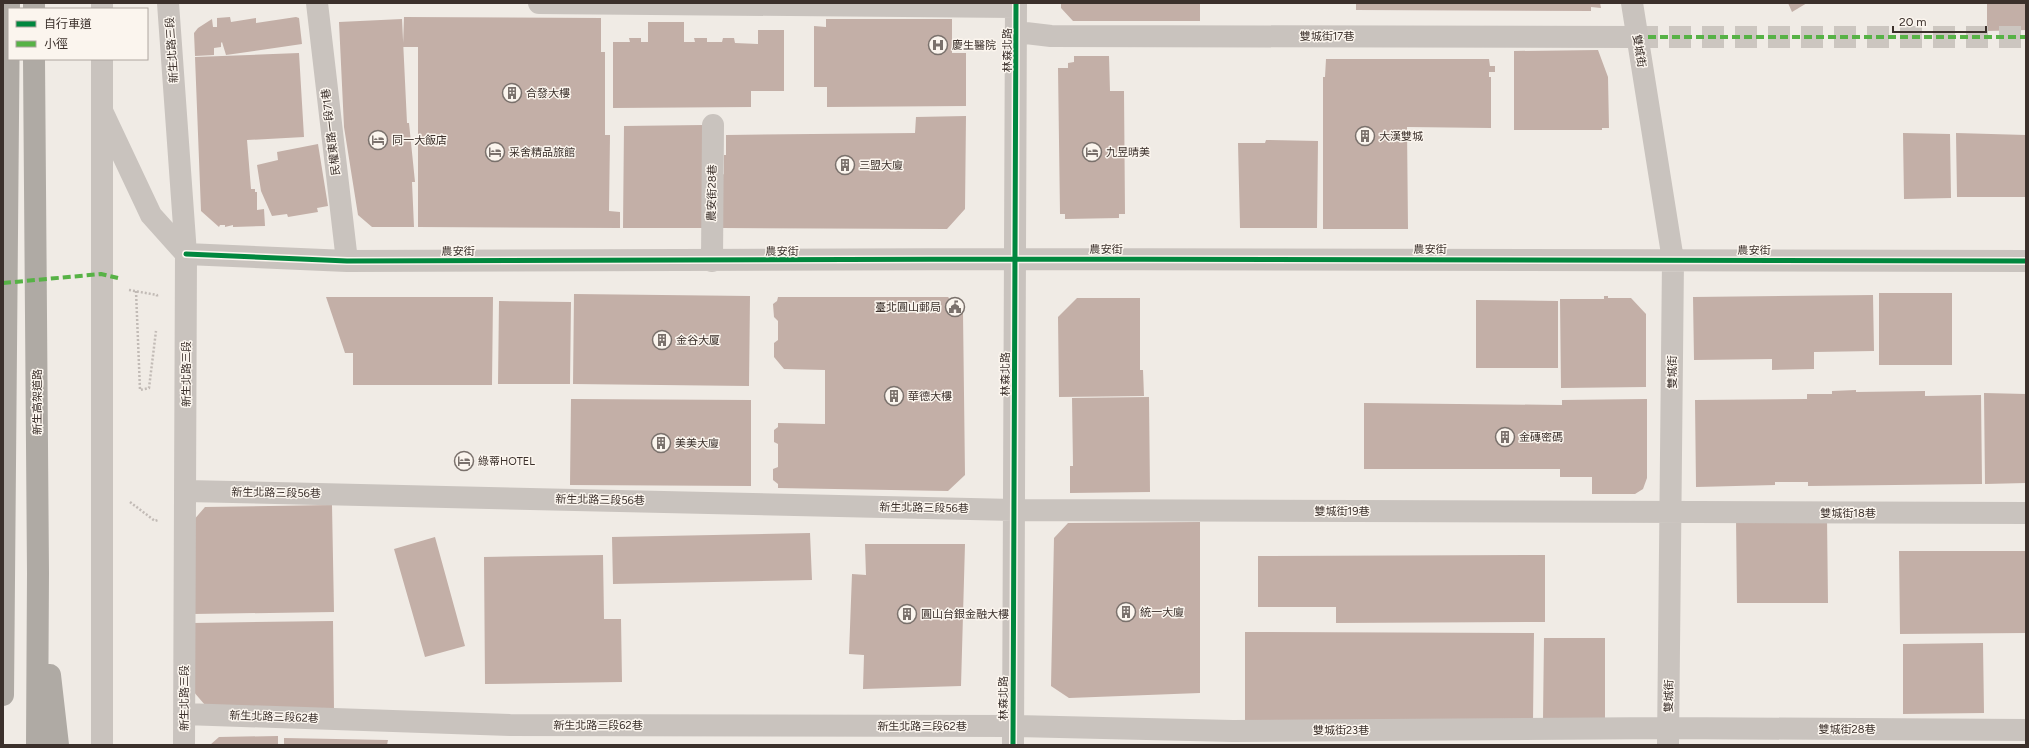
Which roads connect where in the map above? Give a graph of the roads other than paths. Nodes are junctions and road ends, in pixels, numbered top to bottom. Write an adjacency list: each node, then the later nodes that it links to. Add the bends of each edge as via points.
1 (8, 3): 19 (highway, via 7,266)
2 (168, 3): 13 (street, 新生北路三段)
3 (317, 3): 16 (street, 民權東路一段71巷)
4 (539, 3): 6 (street)
5 (1632, 3): 8 (street, 雙城街)
6 (1016, 5): 7 (street, 林森北路)
7 (1017, 32): 8 (street, 雙城街17巷, via 1051,36); 14 (street, 林森北路)
8 (1636, 37): 15 (street, 雙城街)
9 (34, 60): 24 (highway, 新生高架道路)
10 (102, 60): 11 (street)
11 (102, 111): 13 (street, via 152,214); 32 (street)
12 (713, 125): 17 (street, 農安街28巷)
13 (186, 254): 16 (street, 農安街); 20 (street, 新生北路三段)
14 (1015, 259): 15 (street, 農安街); 17 (street, 農安街); 21 (street, 林森北路)
15 (1673, 260): 18 (street, 農安街); 22 (street, 雙城街)
16 (347, 261): 17 (street, 農安街)
17 (712, 261)
18 (2026, 261)
19 (4, 348): 25 (highway)
20 (186, 491): 21 (street, 新生北路三段56巷); 26 (street, 新生北路三段)
21 (1014, 510): 22 (street, 雙城街19巷); 28 (street, 林森北路)
22 (1671, 513): 23 (street, 雙城街18巷); 29 (street, 雙城街)
23 (2026, 513)
24 (38, 573): 30 (highway, 新生高架道路); 31 (highway)
25 (3, 694)
26 (184, 714): 28 (street, 新生北路三段62巷, via 510,725); 33 (street, 新生北路三段)
27 (2026, 730): 29 (street, 雙城街28巷)
28 (1013, 736): 29 (street, 雙城街23巷, via 1233,731)
29 (1668, 736)
30 (37, 745)
31 (58, 745)
32 (102, 745)
33 (184, 745)

